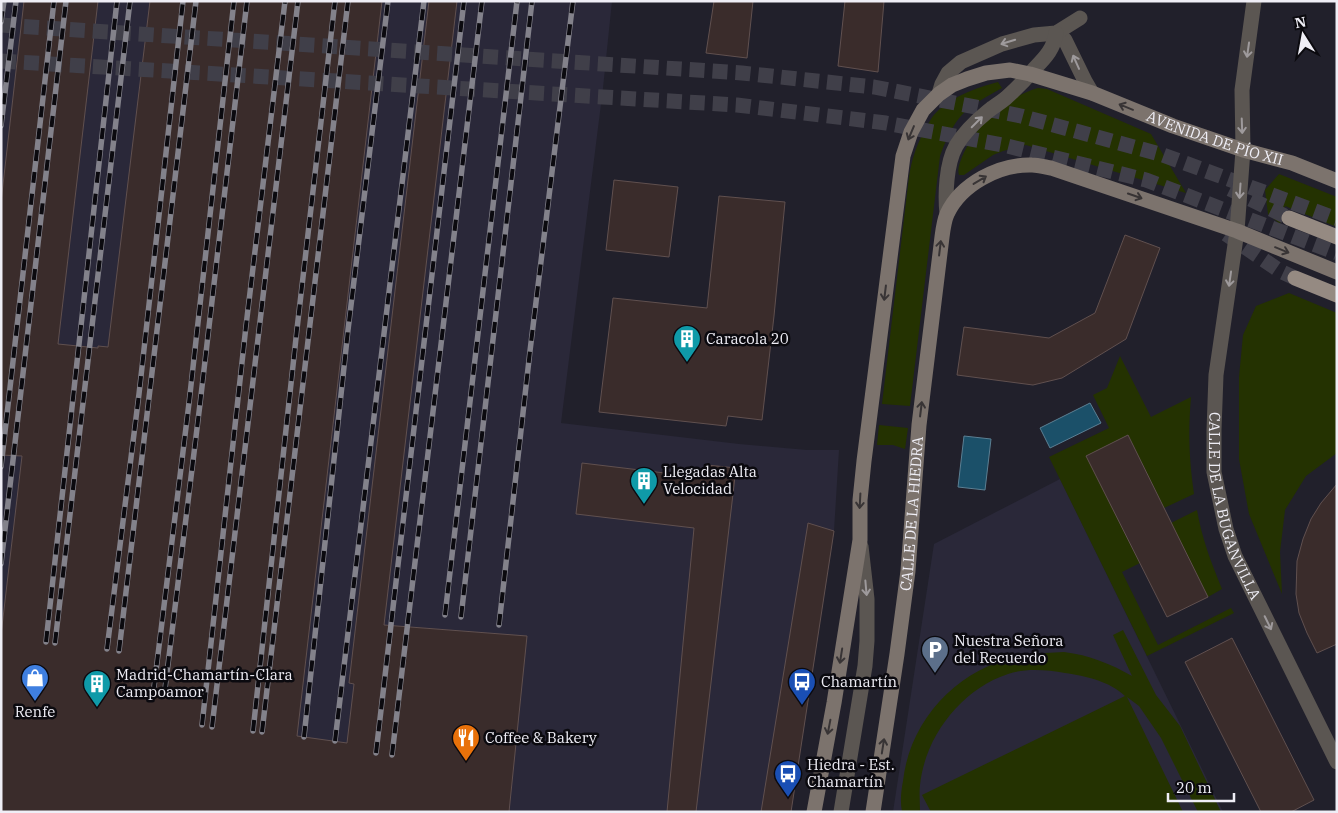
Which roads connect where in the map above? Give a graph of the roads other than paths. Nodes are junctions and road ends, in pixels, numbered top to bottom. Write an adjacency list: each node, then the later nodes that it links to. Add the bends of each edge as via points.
1 (1254, 1): 7 (street, CALLE DE LA BUGANVILLA, one-way to 7, via 1242,90)
2 (1080, 18): 3 (street)
3 (1056, 32): 4 (street, CALLE DE LA HIEDRA, via 1051,49); 5 (street, one-way to 3, via 1065,40); 6 (street, one-way to 6, via 1002,44 961,62 948,73)
4 (1030, 74): 5 (main road); 6 (main road, via 1010,70 986,73 952,85); 9 (street, CALLE DE LA HIEDRA, one-way to 4, via 948,171 956,147 968,130)
5 (1092, 93): 7 (main road, AVENIDA DE PÍO XII, one-way to 5)
6 (939, 94): 16 (main road, one-way to 16, via 923,110 903,156 864,461)
7 (1242, 150): 8 (main road, AVENIDA DE PÍO XII, via 1292,163); 11 (street, CALLE DE LA BUGANVILLA, one-way to 11)
8 (1337, 181)
9 (947, 214): 11 (main road, CALLE DE LA HIEDRA, one-way to 11, via 955,200 982,179 1000,169 1031,165 1051,168); 20 (main road, CALLE DE LA HIEDRA, one-way to 9, via 908,571 919,425)
10 (1289, 218): 12 (main road)
11 (1237, 231): 13 (main road, one-way to 13); 17 (street, CALLE DE LA BUGANVILLA, one-way to 17, via 1216,375 1214,472 1235,556)
12 (1337, 237)
13 (1337, 272)
14 (1295, 278): 15 (main road)
15 (1337, 295)
16 (860, 540): 18 (main road, one-way to 18); 19 (street, one-way to 19, via 867,641)
17 (1337, 762)
18 (814, 812)
19 (841, 812)
20 (873, 812)

